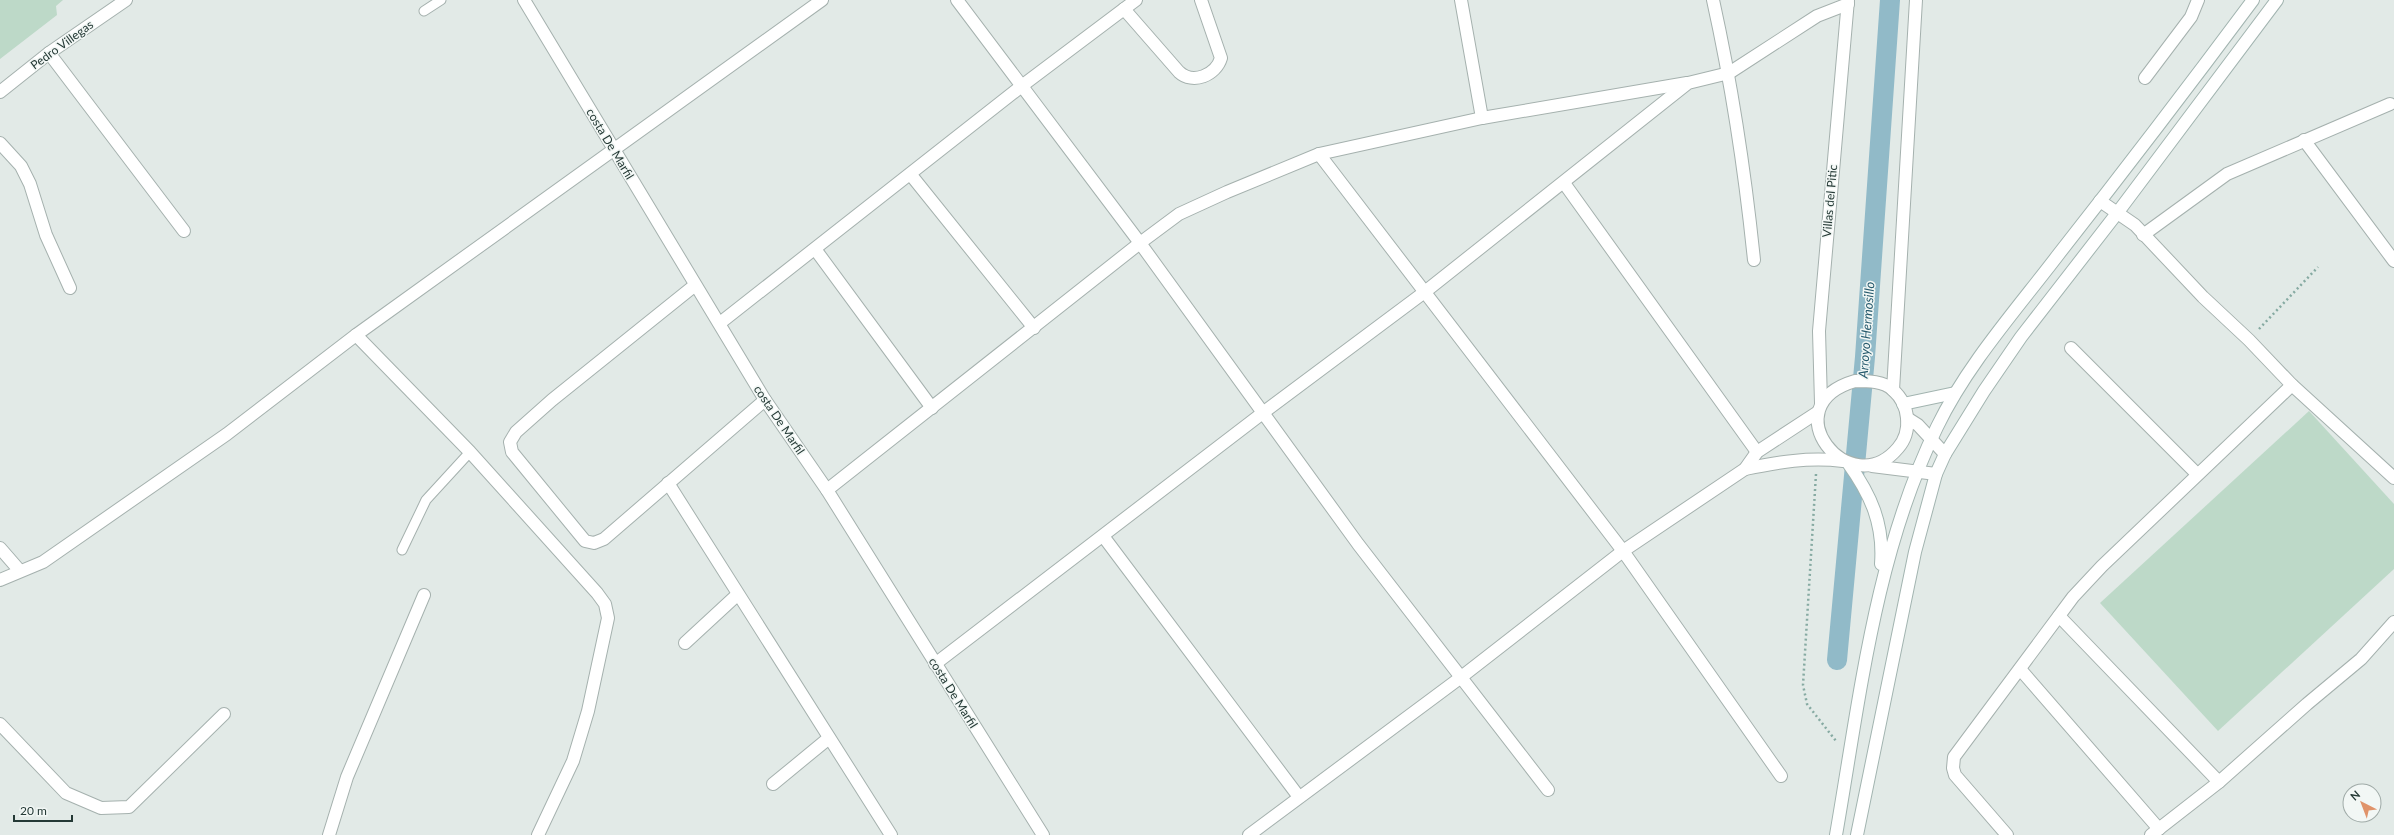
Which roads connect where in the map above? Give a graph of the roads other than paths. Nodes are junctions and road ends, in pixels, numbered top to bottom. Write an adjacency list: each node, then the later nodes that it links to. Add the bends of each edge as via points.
1 (126, 0): 17 (street, Pedro Villegas)
2 (442, 0): 16 (lane)
3 (524, 0): 27 (street, costa De Marfil)
4 (822, 0): 27 (street)
5 (957, 0): 21 (street)
6 (1136, 0): 15 (street)
7 (1201, 0): 15 (street, via 1221,58 1213,72 1194,79 1186,78 1179,72)
8 (1461, 0): 24 (street)
9 (1713, 0): 18 (street)
10 (1916, 0): 47 (street)
11 (2198, 0): 19 (street, via 2191,17)
12 (2253, 0): 31 (street, via 2159,127)
13 (2277, 0): 32 (street)
14 (1848, 2): 18 (street, via 1817,16); 51 (street, Villas del Pitic, via 1819,331)
15 (1124, 8): 21 (street)
16 (424, 11)
17 (50, 53): 22 (street, Pedro Villegas); 33 (street)
18 (1729, 73): 20 (street); 37 (street, via 1744,164)
19 (2145, 78)
20 (1688, 83): 24 (street); 30 (street)
21 (1023, 85): 29 (street); 35 (street)
22 (0, 92)
23 (2390, 104): 25 (street)
24 (1482, 118): 28 (street)
25 (2304, 140): 34 (street, via 2226,174); 38 (street)
26 (0, 144): 40 (street, via 21,166 30,184 46,235)
27 (614, 150): 39 (street, costa De Marfil); 44 (street)
28 (1319, 154): 35 (street, via 1179,214); 41 (street)
29 (911, 175): 36 (street); 43 (street)
30 (1564, 183): 41 (street); 57 (street)
31 (2100, 201): 32 (street); 48 (street)
32 (2118, 212): 34 (street); 58 (street, via 2021,337 1984,391)
33 (184, 231)
34 (2143, 235): 46 (street)
35 (1140, 243): 43 (street); 53 (street)
36 (815, 249): 42 (street); 52 (street)
37 (1754, 260)
38 (2394, 261)
39 (694, 286): 42 (street, costa De Marfil); 66 (street, via 552,400 516,432 510,442 512,452 585,541 604,539)
40 (70, 288)
41 (1426, 291): 53 (street); 71 (street)
42 (720, 323): 49 (street, costa De Marfil)
43 (1034, 328): 52 (street)
44 (356, 335): 56 (street); 72 (street, via 227,434 43,562)
45 (2070, 348): 64 (street)
46 (2292, 385): 64 (street); 65 (street)
47 (1893, 390): 50 (street); 51 (street, via 1874,382 1856,381 1842,384 1830,392)
48 (1955, 393): 50 (street); 55 (street)
49 (765, 400): 66 (street); 67 (street, costa De Marfil)
50 (1903, 404): 54 (street)
51 (1819, 407): 57 (street); 59 (street, via 1818,426 1823,441 1832,453)
52 (932, 408): 67 (street)
53 (1264, 412): 68 (street); 82 (street, via 1358,544)
54 (1907, 418): 55 (street, via 1918,425); 60 (street, via 1905,437 1900,445 1887,459)
55 (1931, 440): 58 (street); 62 (street)
56 (470, 452): 70 (lane, via 426,500); 93 (street, via 597,593 605,604 608,618 588,711 573,761)
57 (1757, 452): 61 (street)
58 (1946, 454): 63 (street)
59 (1849, 464): 60 (street); 61 (street, via 1817,458 1796,459); 74 (street, via 1875,508 1882,543)
60 (1868, 465): 62 (street)
61 (1745, 469): 71 (street)
62 (1917, 472): 63 (street); 74 (street, via 1901,512)
63 (1936, 474): 98 (street, via 1915,552)
64 (2197, 474): 77 (street, via 2102,566)
65 (2394, 478)
66 (668, 482): 76 (street)
67 (827, 490): 80 (street, costa De Marfil)
68 (1103, 536): 80 (street); 90 (street)
69 (0, 548): 72 (street)
70 (402, 550)
71 (1623, 550): 82 (street); 86 (street)
72 (20, 571): 73 (street)
73 (0, 580)
74 (1880, 589): 97 (street)
75 (424, 595): 92 (street, via 347,777)
76 (738, 595): 79 (street); 85 (street)
77 (2059, 616): 81 (street); 87 (street)
78 (2394, 622): 87 (street, via 2361,659)
79 (685, 643)
80 (935, 664): 95 (street, costa De Marfil)
81 (2020, 669): 91 (street); 99 (street, via 1954,757 1953,768 1960,782)
82 (1460, 678): 89 (street); 90 (street)
83 (224, 714): 84 (street, via 129,807 101,808 66,793)
84 (0, 724)
85 (828, 738): 88 (street); 94 (street)
86 (1780, 776)
87 (2219, 782): 91 (street)
88 (773, 784)
89 (1548, 790)
90 (1299, 798): 96 (street)
91 (2155, 832)
92 (329, 835)
93 (538, 835)
94 (891, 835)
95 (1043, 835)
96 (1249, 835)
97 (1836, 835)
98 (1857, 835)
99 (2007, 835)

